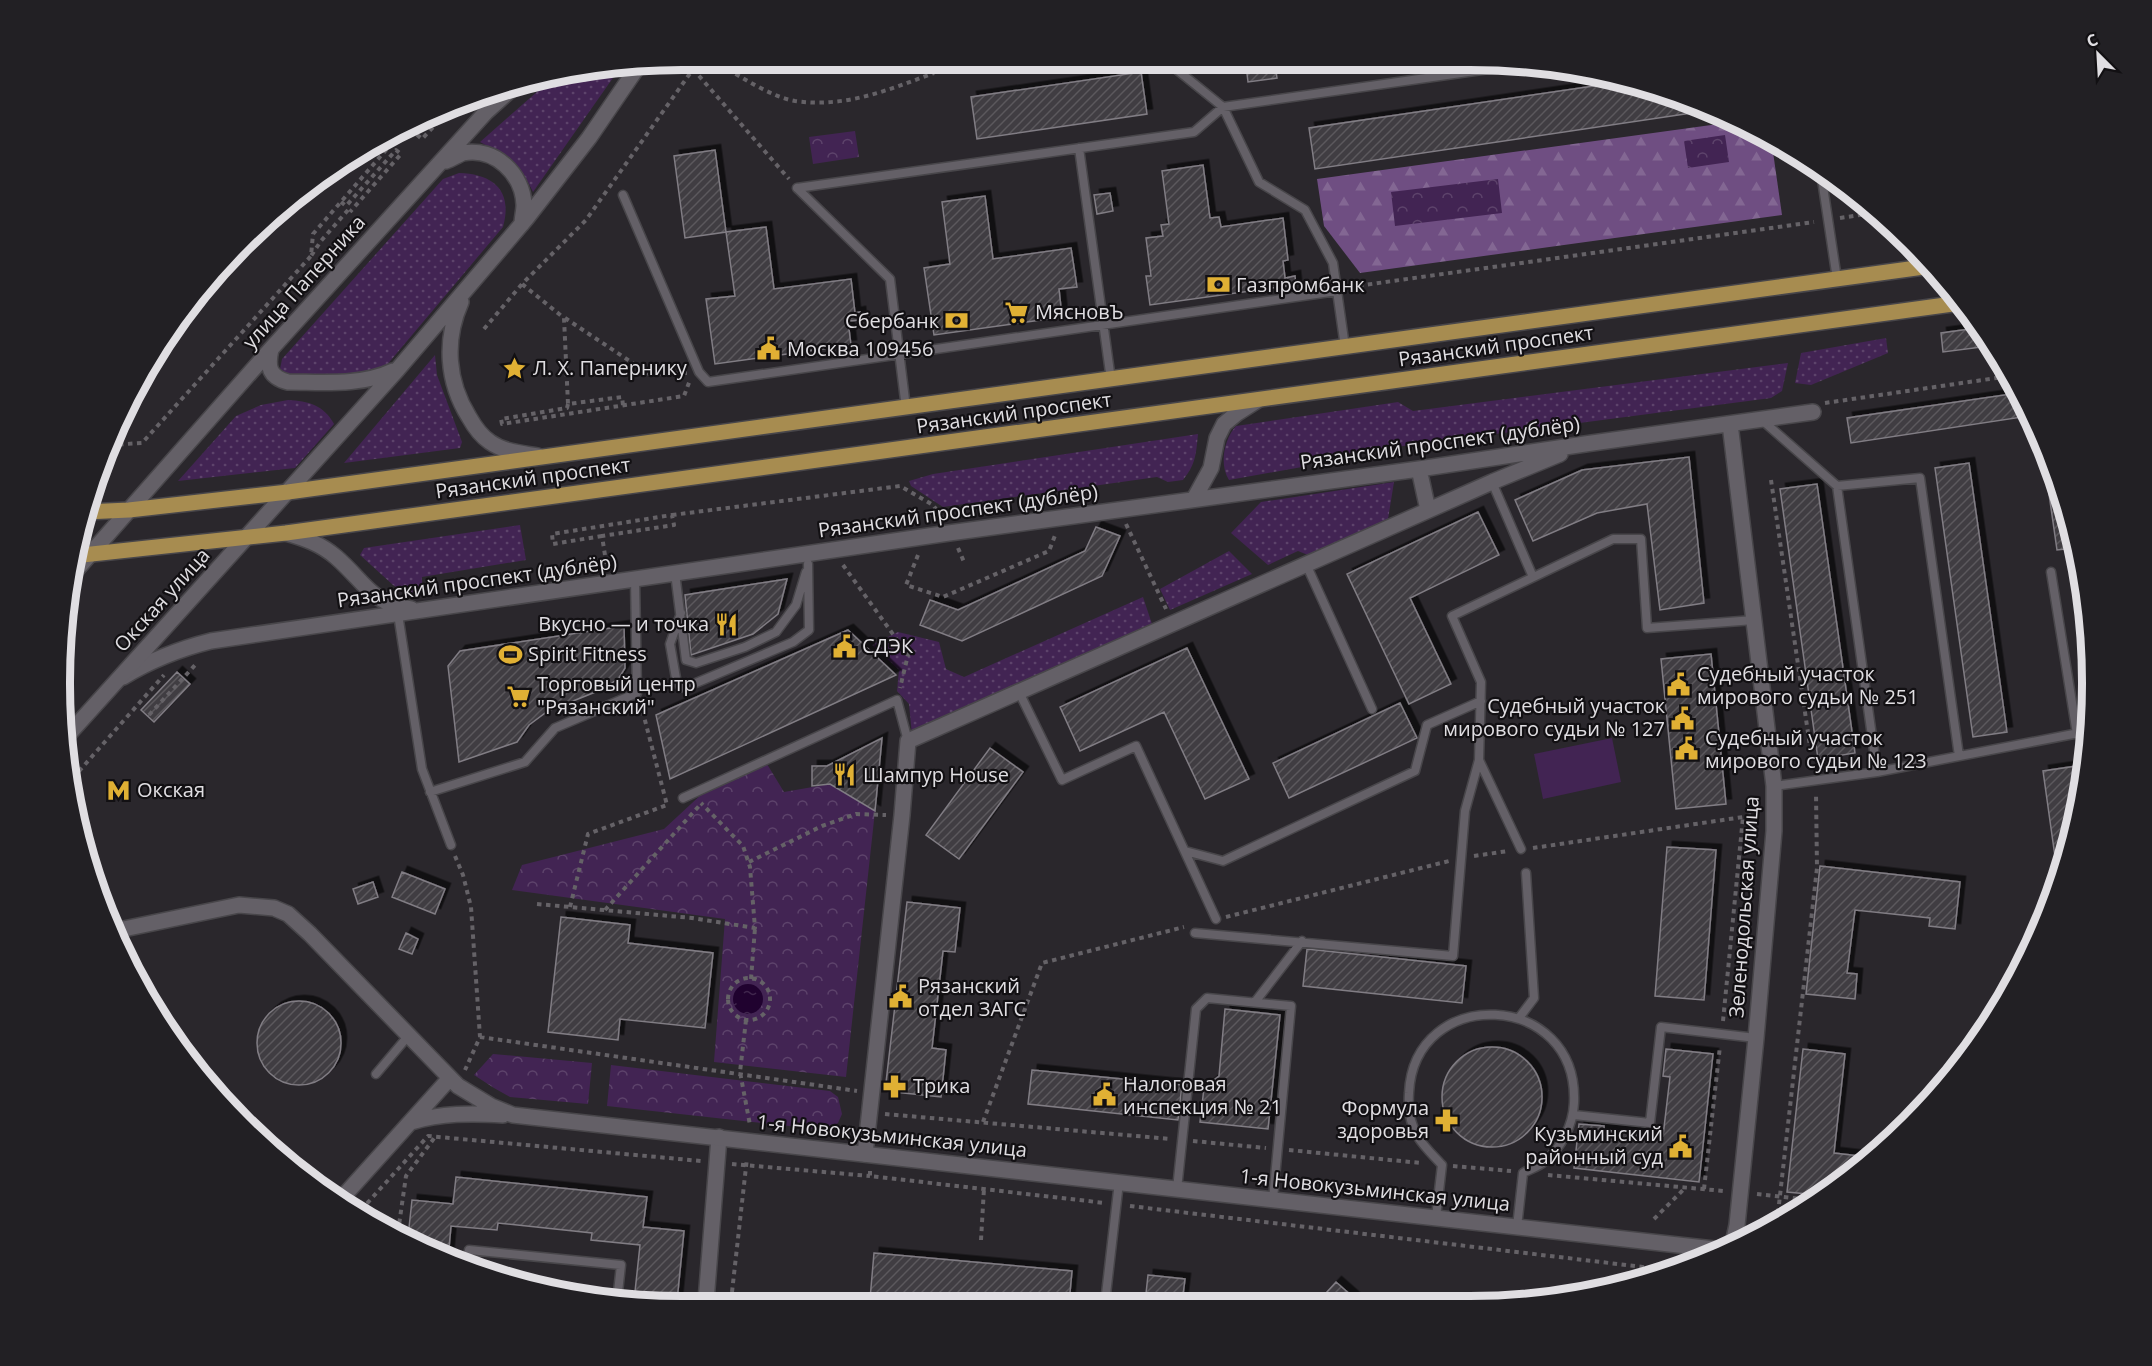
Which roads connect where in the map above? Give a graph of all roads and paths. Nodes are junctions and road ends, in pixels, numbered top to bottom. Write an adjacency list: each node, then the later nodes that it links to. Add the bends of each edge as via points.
1 (692, 70): 25 (path, via 586,220)
2 (697, 70): 16 (path)
3 (729, 70): 4 (path, via 794,100 843,102)
4 (941, 70)
5 (1178, 70): 9 (lane)
6 (1479, 70): 9 (lane)
7 (634, 73): 21 (street)
8 (501, 98): 14 (street, улица Паперника)
9 (1223, 107): 13 (lane, via 1194,132); 27 (lane, via 1259,182 1305,210 1333,263)
10 (438, 122): 11 (path, via 422,139)
11 (415, 133)
12 (389, 146): 18 (path)
13 (1079, 148): 16 (lane); 30 (lane)
14 (439, 165): 21 (street, via 463,153 487,153 505,164 516,179 524,203); 33 (street, улица Паперника)
15 (1822, 183): 20 (lane)
16 (797, 188): 34 (lane, via 890,279)
17 (622, 195): 34 (lane, via 699,372 708,382)
18 (341, 202): 22 (path, via 313,234); 22 (path, via 346,206 396,150 401,154 321,241)
19 (1864, 215): 20 (path)
20 (1827, 220): 24 (lane)
21 (522, 224): 26 (street)
22 (312, 256): 44 (path, via 142,443)
23 (1919, 268): 24 (main road, Рязанский проспект)
24 (1837, 279): 32 (main road, Рязанский проспект)
25 (522, 284): 29 (path); 31 (path)
26 (469, 285): 35 (street); 46 (street, via 454,317 450,339 455,389 466,412 489,442 507,451)
27 (1337, 291): 30 (lane); 32 (lane)
28 (1950, 304): 38 (main road, Рязанский проспект)
29 (564, 318): 36 (path, via 649,374); 39 (path)
30 (1103, 325): 34 (lane); 37 (lane)
31 (484, 329)
32 (1345, 347): 37 (main road, Рязанский проспект)
33 (271, 349): 35 (street, via 270,370 278,379 288,382 357,381 379,378); 53 (street, улица Паперника)
34 (899, 354): 40 (lane)
35 (398, 369): 51 (street)
36 (693, 373)
37 (1111, 380): 40 (main road, Рязанский проспект)
38 (1257, 400): 52 (street, via 1224,424 1211,468); 60 (main road, Рязанский проспект)
39 (568, 404): 39 (path, via 567,408 501,419 502,424 622,405 622,397)
40 (906, 408): 46 (main road, Рязанский проспект)
41 (1813, 412): 42 (street, Рязанский проспект (дублёр))
42 (1762, 420): 43 (street, Рязанский проспект (дублёр)); 50 (lane)
43 (1730, 424): 45 (street, Рязанский проспект (дублёр)); 79 (street, Зеленодольская улица)
44 (119, 444)
45 (1585, 444): 47 (street, Рязанский проспект (дублёр)); 49 (street)
46 (550, 457): 51 (main road, Рязанский проспект)
47 (1419, 469): 52 (street, Рязанский проспект (дублёр)); 54 (street)
48 (1771, 480): 97 (path)
49 (1492, 482): 54 (street); 73 (lane)
50 (1837, 486): 93 (lane, via 1920,478); 95 (lane)
51 (288, 492): 53 (main road, Рязанский проспект); 62 (street, Окская улица)
52 (1194, 499): 59 (street, Рязанский проспект (дублёр))
53 (129, 510): 55 (main road, Рязанский проспект); 65 (street)
54 (1428, 510): 70 (street)
55 (95, 512)
56 (672, 515): 59 (path, via 900,486 933,505); 61 (path, via 674,525); 61 (path, via 552,534 553,544)
57 (1124, 520): 80 (path)
58 (1058, 530): 63 (path, via 1049,551 943,597 906,585)
59 (949, 532): 66 (street, Рязанский проспект (дублёр)); 68 (path)
60 (286, 533): 62 (main road, Рязанский проспект); 76 (street, via 324,548 380,600)
61 (602, 536): 75 (path)
62 (247, 538): 65 (main road, Рязанский проспект); 83 (street, Окская улица)
63 (920, 549)
64 (84, 555): 65 (main road, Рязанский проспект)
65 (90, 555): 69 (street)
66 (808, 559): 72 (street, Рязанский проспект (дублёр)); 77 (lane, via 796,605 776,632 745,647 696,663 686,660); 77 (lane, via 809,630 793,642 684,688 677,684 670,644)
67 (839, 560): 86 (path, via 909,655)
68 (964, 562)
69 (82, 564)
70 (1306, 564): 80 (street); 88 (lane)
71 (2051, 572): 91 (lane)
72 (675, 573): 74 (street, Рязанский проспект (дублёр)); 77 (lane)
73 (1533, 577): 79 (lane, via 1613,539 1641,539 1647,628); 87 (lane, via 1452,616 1481,682)
74 (635, 579): 75 (street, Рязанский проспект (дублёр)); 85 (lane)
75 (609, 583): 76 (street, Рязанский проспект (дублёр))
76 (419, 610): 78 (street, Рязанский проспект (дублёр))
77 (681, 613)
78 (398, 614): 83 (street, Рязанский проспект (дублёр), via 211,641 151,660); 99 (lane, via 422,769)
79 (1754, 620): 98 (street, Зеленодольская улица)
80 (1173, 623): 84 (street)
81 (168, 671): 96 (path)
82 (183, 677): 89 (path)
83 (117, 680): 90 (street, Окская улица)
84 (1019, 692): 92 (street); 106 (lane, via 1062,780 1136,746)
85 (638, 693): 99 (lane, via 555,728 525,762); 111 (path, via 667,805 588,834)
86 (897, 700): 92 (lane); 100 (lane)
87 (1480, 700): 94 (lane); 106 (lane, via 1427,725 1415,771 1223,861)
88 (1372, 710)
89 (149, 715)
90 (73, 730)
91 (2077, 734): 93 (lane)
92 (908, 741): 103 (street)
93 (1959, 756): 95 (lane)
94 (1479, 760): 105 (lane); 107 (lane, via 1465,811)
95 (1877, 772): 97 (lane)
96 (78, 773)
97 (1815, 782): 98 (lane); 155 (path, via 1817,868)
98 (1774, 786): 124 (street, Зеленодольская улица, via 1774,831)
99 (430, 792): 104 (lane)
100 (692, 794): 101 (lane); 102 (path)
101 (683, 798)
102 (702, 803): 108 (path, via 743,846); 112 (path)
103 (902, 815): 108 (path, via 856,814); 128 (street)
104 (451, 845): 125 (path, via 471,907 480,1037)
105 (1521, 849): 107 (path); 122 (path, via 1743,817)
106 (1185, 851): 113 (lane)
107 (1460, 858): 113 (path); 117 (lane, via 1453,956)
108 (749, 862): 114 (path)
109 (1527, 873): 120 (lane, via 1534,998)
110 (537, 904): 111 (path)
111 (570, 908): 112 (path)
112 (605, 910): 114 (path)
113 (1216, 919): 132 (path, via 1042,963)
114 (755, 928): 118 (path)
115 (123, 930): 123 (street, 1-я Новокузьминская улица, via 239,905 274,908 288,914 310,934)
116 (1195, 933): 117 (lane)
117 (1302, 941): 119 (lane)
118 (751, 979): 121 (path, via 765,986 769,1002 762,1016); 121 (path, via 735,983 728,997 732,1012)
119 (1256, 1002): 136 (lane, via 1207,998 1196,1009); 137 (lane, via 1291,1006)
120 (1519, 1018): 130 (lane, via 1545,1032 1564,1054 1575,1086); 142 (lane, via 1490,1013 1462,1019 1440,1030 1421,1052 1410,1079 1408,1108 1417,1136)
121 (746, 1020): 125 (path)
122 (1721, 1034): 124 (lane); 130 (lane, via 1661,1027 1650,1123); 151 (path)
123 (409, 1035): 126 (lane); 127 (street, 1-я Новокузьминская улица)
124 (1756, 1038): 165 (street, Зеленодольская улица)
125 (740, 1072): 128 (path); 133 (path)
126 (376, 1074)
127 (450, 1078): 129 (street, 1-я Новокузьминская улица, via 467,1092); 131 (street)
128 (872, 1093): 132 (path, via 878,1113); 138 (street)
129 (513, 1115): 131 (street, via 465,1113); 135 (street, 1-я Новокузьминская улица)
130 (1574, 1115): 143 (lane, via 1562,1142 1543,1163)
131 (411, 1122): 153 (street)
132 (983, 1122): 136 (path)
133 (750, 1125)
134 (435, 1137): 140 (path); 144 (path, via 428,1136); 145 (path)
135 (719, 1137): 138 (street, 1-я Новокузьминская улица); 140 (street)
136 (1183, 1140): 137 (path); 150 (lane)
137 (1278, 1149): 142 (path); 156 (lane)
138 (869, 1154): 146 (path); 147 (street, 1-я Новокузьминская улица)
139 (747, 1158): 141 (path)
140 (717, 1162): 141 (path); 171 (street)
141 (747, 1165): 146 (path); 172 (path)
142 (1442, 1165): 143 (path); 161 (lane)
143 (1523, 1173): 149 (path); 164 (lane)
144 (392, 1176): 145 (path); 159 (path)
145 (406, 1176): 163 (path)
146 (870, 1176): 148 (path)
147 (1119, 1182): 150 (street, 1-я Новокузьминская улица); 158 (lane)
148 (984, 1188): 158 (path); 166 (path)
149 (1684, 1188): 151 (path); 162 (path)
150 (1177, 1189): 156 (street, 1-я Новокузьминская улица)
151 (1704, 1189): 152 (path)
152 (1724, 1191)
153 (346, 1194)
154 (1756, 1194): 155 (path)
155 (1780, 1197): 157 (path); 160 (path)
156 (1273, 1199): 161 (street, 1-я Новокузьминская улица)
157 (1798, 1199)
158 (1117, 1204): 169 (path); 173 (lane)
159 (365, 1206)
160 (1778, 1211)
161 (1436, 1217): 164 (street, 1-я Новокузьминская улица)
162 (1654, 1219)
163 (399, 1225)
164 (1517, 1227): 167 (street, 1-я Новокузьминская улица)
165 (1735, 1234)
166 (981, 1240)
167 (1705, 1248)
168 (469, 1256): 170 (lane, via 470,1250 621,1265)
169 (1650, 1268)
170 (618, 1292)
171 (706, 1296)
172 (731, 1296)
173 (1106, 1296)

